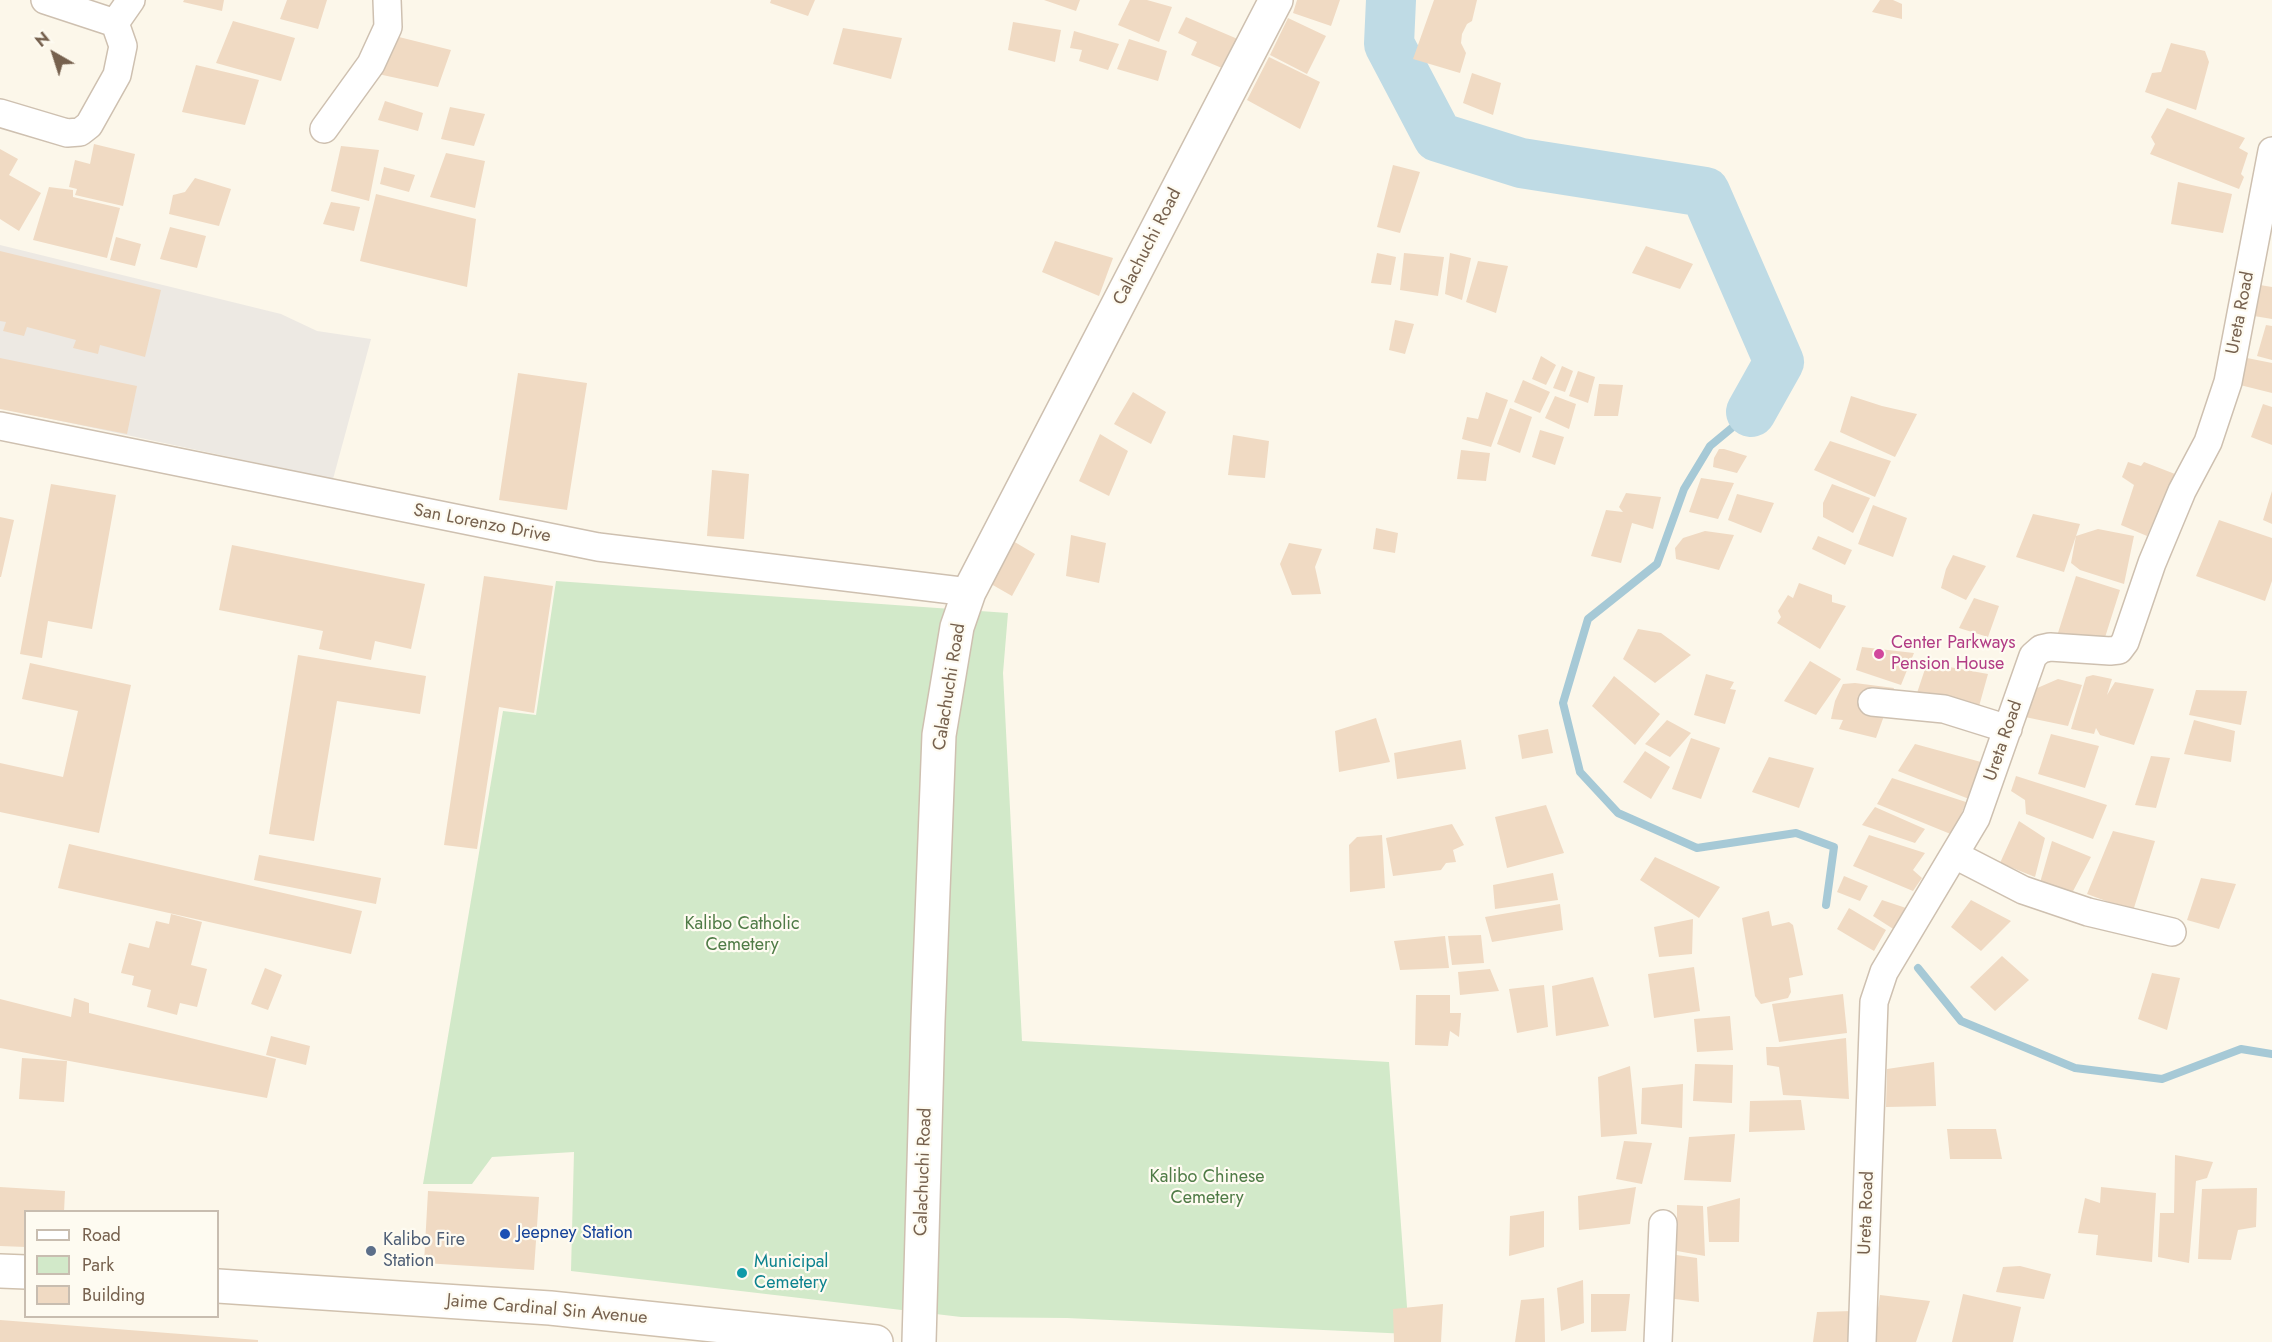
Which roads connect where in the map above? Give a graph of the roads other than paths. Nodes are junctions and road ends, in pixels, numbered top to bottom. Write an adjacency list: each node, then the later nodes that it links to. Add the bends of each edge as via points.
1 (45, 0): 5 (street)
2 (131, 0): 5 (street)
3 (387, 0): 7 (street, via 388,27 370,64)
4 (1276, 0): 10 (street, Calachuchi Road)
5 (115, 22): 6 (street, via 123,46 117,75 80,132 67,133)
6 (0, 113)
7 (324, 129)
8 (2272, 151): 12 (street, Ureta Road, via 2228,382 2208,442 2182,491 2152,563 2125,642 2119,650 2110,651 2050,646 2041,649 2033,656)
9 (0, 426): 10 (street, San Lorenzo Drive, via 598,547)
10 (969, 592): 20 (street, Calachuchi Road, via 957,627 939,735)
11 (1872, 702): 12 (street, via 1944,709)
12 (2008, 729): 13 (street, Ureta Road, via 1976,818)
13 (1955, 855): 14 (street, via 2022,890 2088,912); 22 (street, Ureta Road, via 1884,972 1874,1002)
14 (2172, 932)
15 (1663, 1224): 21 (street)
16 (0, 1271): 17 (street)
17 (24, 1272)
18 (219, 1286): 19 (street, Jaime Cardinal Sin Avenue, via 550,1308)
19 (876, 1342)
20 (919, 1342)
21 (1658, 1342)
22 (1862, 1342)

